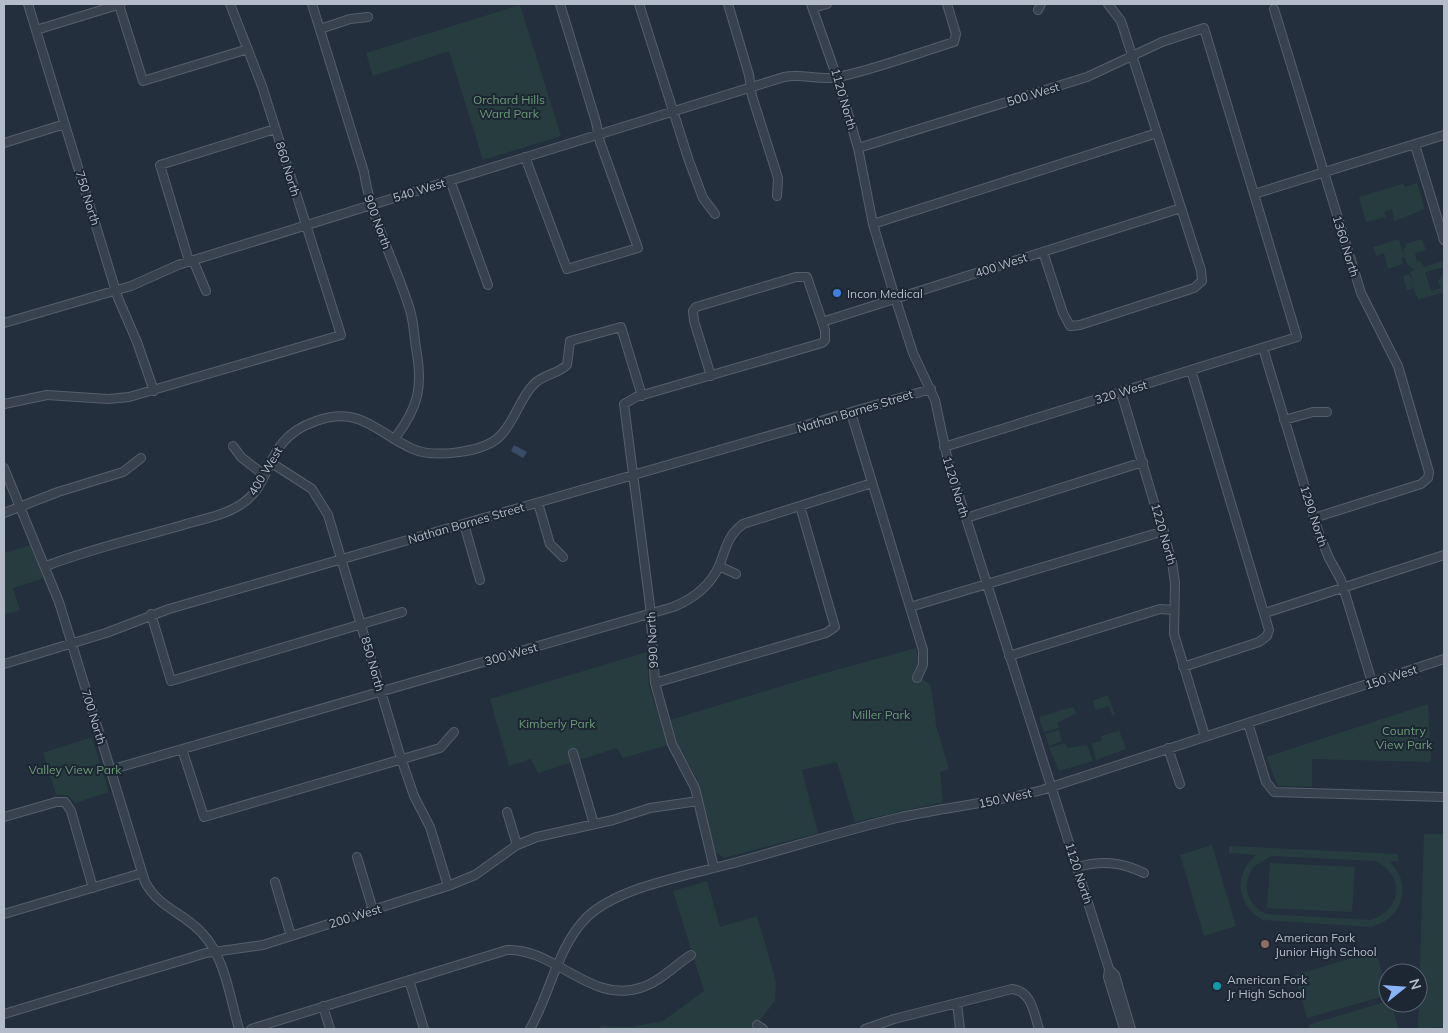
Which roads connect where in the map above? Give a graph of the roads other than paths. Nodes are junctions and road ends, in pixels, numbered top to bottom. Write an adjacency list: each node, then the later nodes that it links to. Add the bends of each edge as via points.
1 (28, 4): 15 (street, 750 North)
2 (120, 4): 15 (street); 16 (street, via 143,81)
3 (230, 4): 16 (street, 860 North)
4 (312, 4): 14 (street, 900 North)
5 (560, 4): 24 (street)
6 (640, 4): 20 (street)
7 (728, 4): 19 (street)
8 (827, 4): 11 (street)
9 (947, 4): 18 (street, 540 West, via 956,38 954,42)
10 (1108, 4): 17 (street, via 1121,21)
11 (812, 6): 18 (street, 1120 North)
12 (1274, 9): 30 (street, 1360 North)
13 (368, 17): 14 (street)
14 (320, 28): 34 (street, 900 North)
15 (36, 30): 21 (street, 750 North)
16 (248, 49): 22 (street, 860 North)
17 (1132, 56): 23 (street); 28 (street, 500 West, via 1087,77); 32 (street, 500 West, via 1204,28)
18 (838, 77): 19 (street, 540 West, via 793,75); 28 (street, 1120 North)
19 (751, 87): 20 (street, 540 West); 33 (street, via 778,178)
20 (673, 111): 24 (street, 540 West); 36 (street, via 702,198)
21 (65, 124): 26 (street); 43 (street, 750 North)
22 (276, 129): 38 (street, 860 North); 41 (street, via 160,165)
23 (1157, 133): 35 (street); 37 (street)
24 (599, 134): 29 (street, 540 West); 29 (street, via 638,248 567,269)
25 (1444, 135): 27 (street)
26 (4, 143)
27 (1415, 145): 30 (street); 39 (street)
28 (858, 148): 37 (street, 1120 North)
29 (525, 157): 31 (street, 540 West)
30 (1324, 172): 32 (street); 74 (street, 1360 North, via 1361,293 1398,366 1429,468 1428,478 1420,484)
31 (450, 180): 34 (street, 540 West); 42 (street)
32 (1254, 194): 48 (street, 320 West, via 1297,337)
33 (777, 196)
34 (371, 205): 38 (street, 540 West); 59 (street, 900 North, via 410,311 420,366 417,399)
35 (1181, 208): 40 (street, 400 West); 40 (street, via 1202,281 1194,288 1070,326)
36 (715, 214)
37 (873, 224): 45 (street, 1120 North)
38 (305, 225): 41 (street, 540 West); 52 (street, 860 North, via 340,336)
39 (1444, 240)
40 (1044, 252): 45 (street, 400 West)
41 (191, 260): 43 (street, 540 West); 44 (street)
42 (488, 285)
43 (116, 290): 47 (street, 540 West); 52 (street, 750 North)
44 (206, 291)
45 (895, 299): 46 (street, 400 West); 51 (street, 1120 North, via 914,353)
46 (822, 322): 50 (street, via 825,340 818,345); 50 (street, via 807,277 796,277 701,305 693,310 694,321)
47 (4, 324)
48 (1262, 348): 49 (street, 320 West); 58 (street, 1290 North)
49 (1191, 370): 53 (street, 320 West); 89 (street)
50 (711, 376): 54 (street)
51 (931, 388): 57 (street, Nathan Barnes Street); 61 (street, 1120 North)
52 (154, 391): 55 (street, via 108,399 39,396)
53 (1121, 392): 61 (street, 320 West); 64 (street, 1220 North)
54 (642, 396): 59 (street, 400 West, via 621,327 570,341 566,366 534,384 505,430 489,444 467,451 430,453 415,450); 66 (street, 990 North, via 624,404)
55 (4, 404)
56 (1327, 412): 58 (street, via 1313,412)
57 (851, 413): 66 (street, Nathan Barnes Street); 68 (street)
58 (1284, 420): 74 (street, 1290 North)
59 (395, 438): 63 (street, 400 West, via 362,420 328,418 308,424 290,435 277,448)
60 (233, 446): 67 (street, via 241,457)
61 (944, 447): 73 (street, 1120 North)
62 (141, 458): 71 (street, via 124,472)
63 (270, 462): 67 (street, 400 West); 79 (street, 850 North, via 304,483 317,496 328,515)
64 (1143, 462): 73 (street); 76 (street, 1220 North)
65 (4, 468): 71 (street, 700 North)
66 (632, 474): 69 (street, Nathan Barnes Street); 91 (street, 990 North)
67 (264, 475): 80 (street, 400 West, via 250,498 232,510)
68 (872, 483): 70 (street, 300 West); 86 (street)
69 (538, 503): 75 (street, Nathan Barnes Street); 78 (street, via 550,544)
70 (800, 506): 81 (street, 300 West, via 743,524 730,536); 100 (street, via 835,627 826,633)
71 (21, 507): 72 (street); 80 (street, 700 North)
72 (4, 512)
73 (966, 518): 84 (street, 1120 North)
74 (1314, 518): 85 (street, 1290 North)
75 (464, 524): 79 (street, Nathan Barnes Street); 83 (street)
76 (1164, 531): 84 (street); 87 (street, 1220 North, via 1174,573)
77 (1444, 555): 85 (street)
78 (563, 557)
79 (342, 559): 90 (street, Nathan Barnes Street); 92 (street, 850 North)
80 (46, 566): 93 (street, 700 North)
81 (719, 566): 82 (street); 91 (street, 300 West, via 708,583 690,599)
82 (736, 574)
83 (480, 580)
84 (987, 584): 86 (street); 94 (street, 1120 North)
85 (1343, 587): 89 (street); 99 (street, 1290 North)
86 (910, 607): 98 (street, via 924,650 923,665)
87 (1173, 610): 94 (street, via 1160,609); 97 (street, 1220 North, via 1174,634)
88 (402, 612): 92 (street)
89 (1265, 613): 97 (street, via 1267,636 1259,642)
90 (151, 614): 92 (street, via 171,680); 93 (street, Nathan Barnes Street)
91 (651, 614): 100 (street, 990 North); 101 (street, 300 West)
92 (361, 625): 101 (street, 850 North)
93 (72, 643): 96 (street, Nathan Barnes Street); 109 (street, 700 North)
94 (1009, 656): 111 (street, 1120 North)
95 (1444, 660): 99 (street, 150 West)
96 (4, 664)
97 (1183, 667): 104 (street, 1220 North)
98 (917, 678)
99 (1372, 682): 102 (street, 150 West)
100 (655, 683): 113 (street, 990 North, via 669,736 691,778)
101 (380, 691): 106 (street, 300 West); 108 (street, 850 North)
102 (1248, 722): 104 (street, 150 West); 112 (street, via 1266,782 1274,792)
103 (454, 732): 108 (street, via 440,748)
104 (1205, 736): 105 (street, 150 West)
105 (1168, 748): 110 (street); 111 (street, 150 West)
106 (182, 749): 108 (street, via 204,817); 109 (street, 300 West)
107 (573, 753): 116 (street)
108 (402, 759): 124 (street, 850 North, via 414,796 430,827)
109 (110, 770): 122 (street, 700 North)
110 (1180, 784)
111 (1051, 786): 119 (street, 1120 North); 120 (street, 150 West, via 1009,799 889,820)
112 (1444, 797)
113 (698, 802): 116 (street, 200 West, via 650,808); 120 (street, 990 North)
114 (507, 812): 117 (street)
115 (4, 817): 125 (street, via 65,802)
116 (594, 824): 117 (street, 200 West, via 544,835)
117 (517, 845): 124 (street, 200 West, via 475,874)
118 (357, 857): 126 (street)
119 (1077, 867): 121 (street, via 1092,862 1110,862); 132 (street, 1120 North)
120 (714, 868): 131 (street, 150 West, via 612,899 587,918)
121 (1144, 872)
122 (142, 873): 125 (street); 129 (street, 700 North, via 156,899 194,926)
123 (275, 882): 128 (street)
124 (448, 886): 126 (street, 200 West)
125 (93, 888): 127 (street)
126 (373, 910): 128 (street, 200 West)
127 (4, 914)
128 (291, 936): 129 (street, 200 West)
129 (215, 953): 136 (street, 200 West); 137 (street, 700 North)
130 (691, 955): 131 (street, via 648,985 626,991 604,989)
131 (557, 966): 133 (street, via 507,950); 141 (street)
132 (1109, 969): 145 (street, 1120 North, via 1108,977); 146 (street, 1120 North, via 1115,975)
133 (409, 980): 135 (street); 140 (street)
134 (957, 1003): 142 (street); 143 (street); 144 (street, via 1008,990 1022,992 1029,1000)
135 (323, 1006): 138 (street); 139 (street)
136 (4, 1014)
137 (239, 1029)
138 (251, 1029)
139 (330, 1029)
140 (424, 1029)
141 (530, 1029)
142 (864, 1029)
143 (960, 1029)
144 (1039, 1029)
145 (1124, 1029)
146 (1131, 1029)

